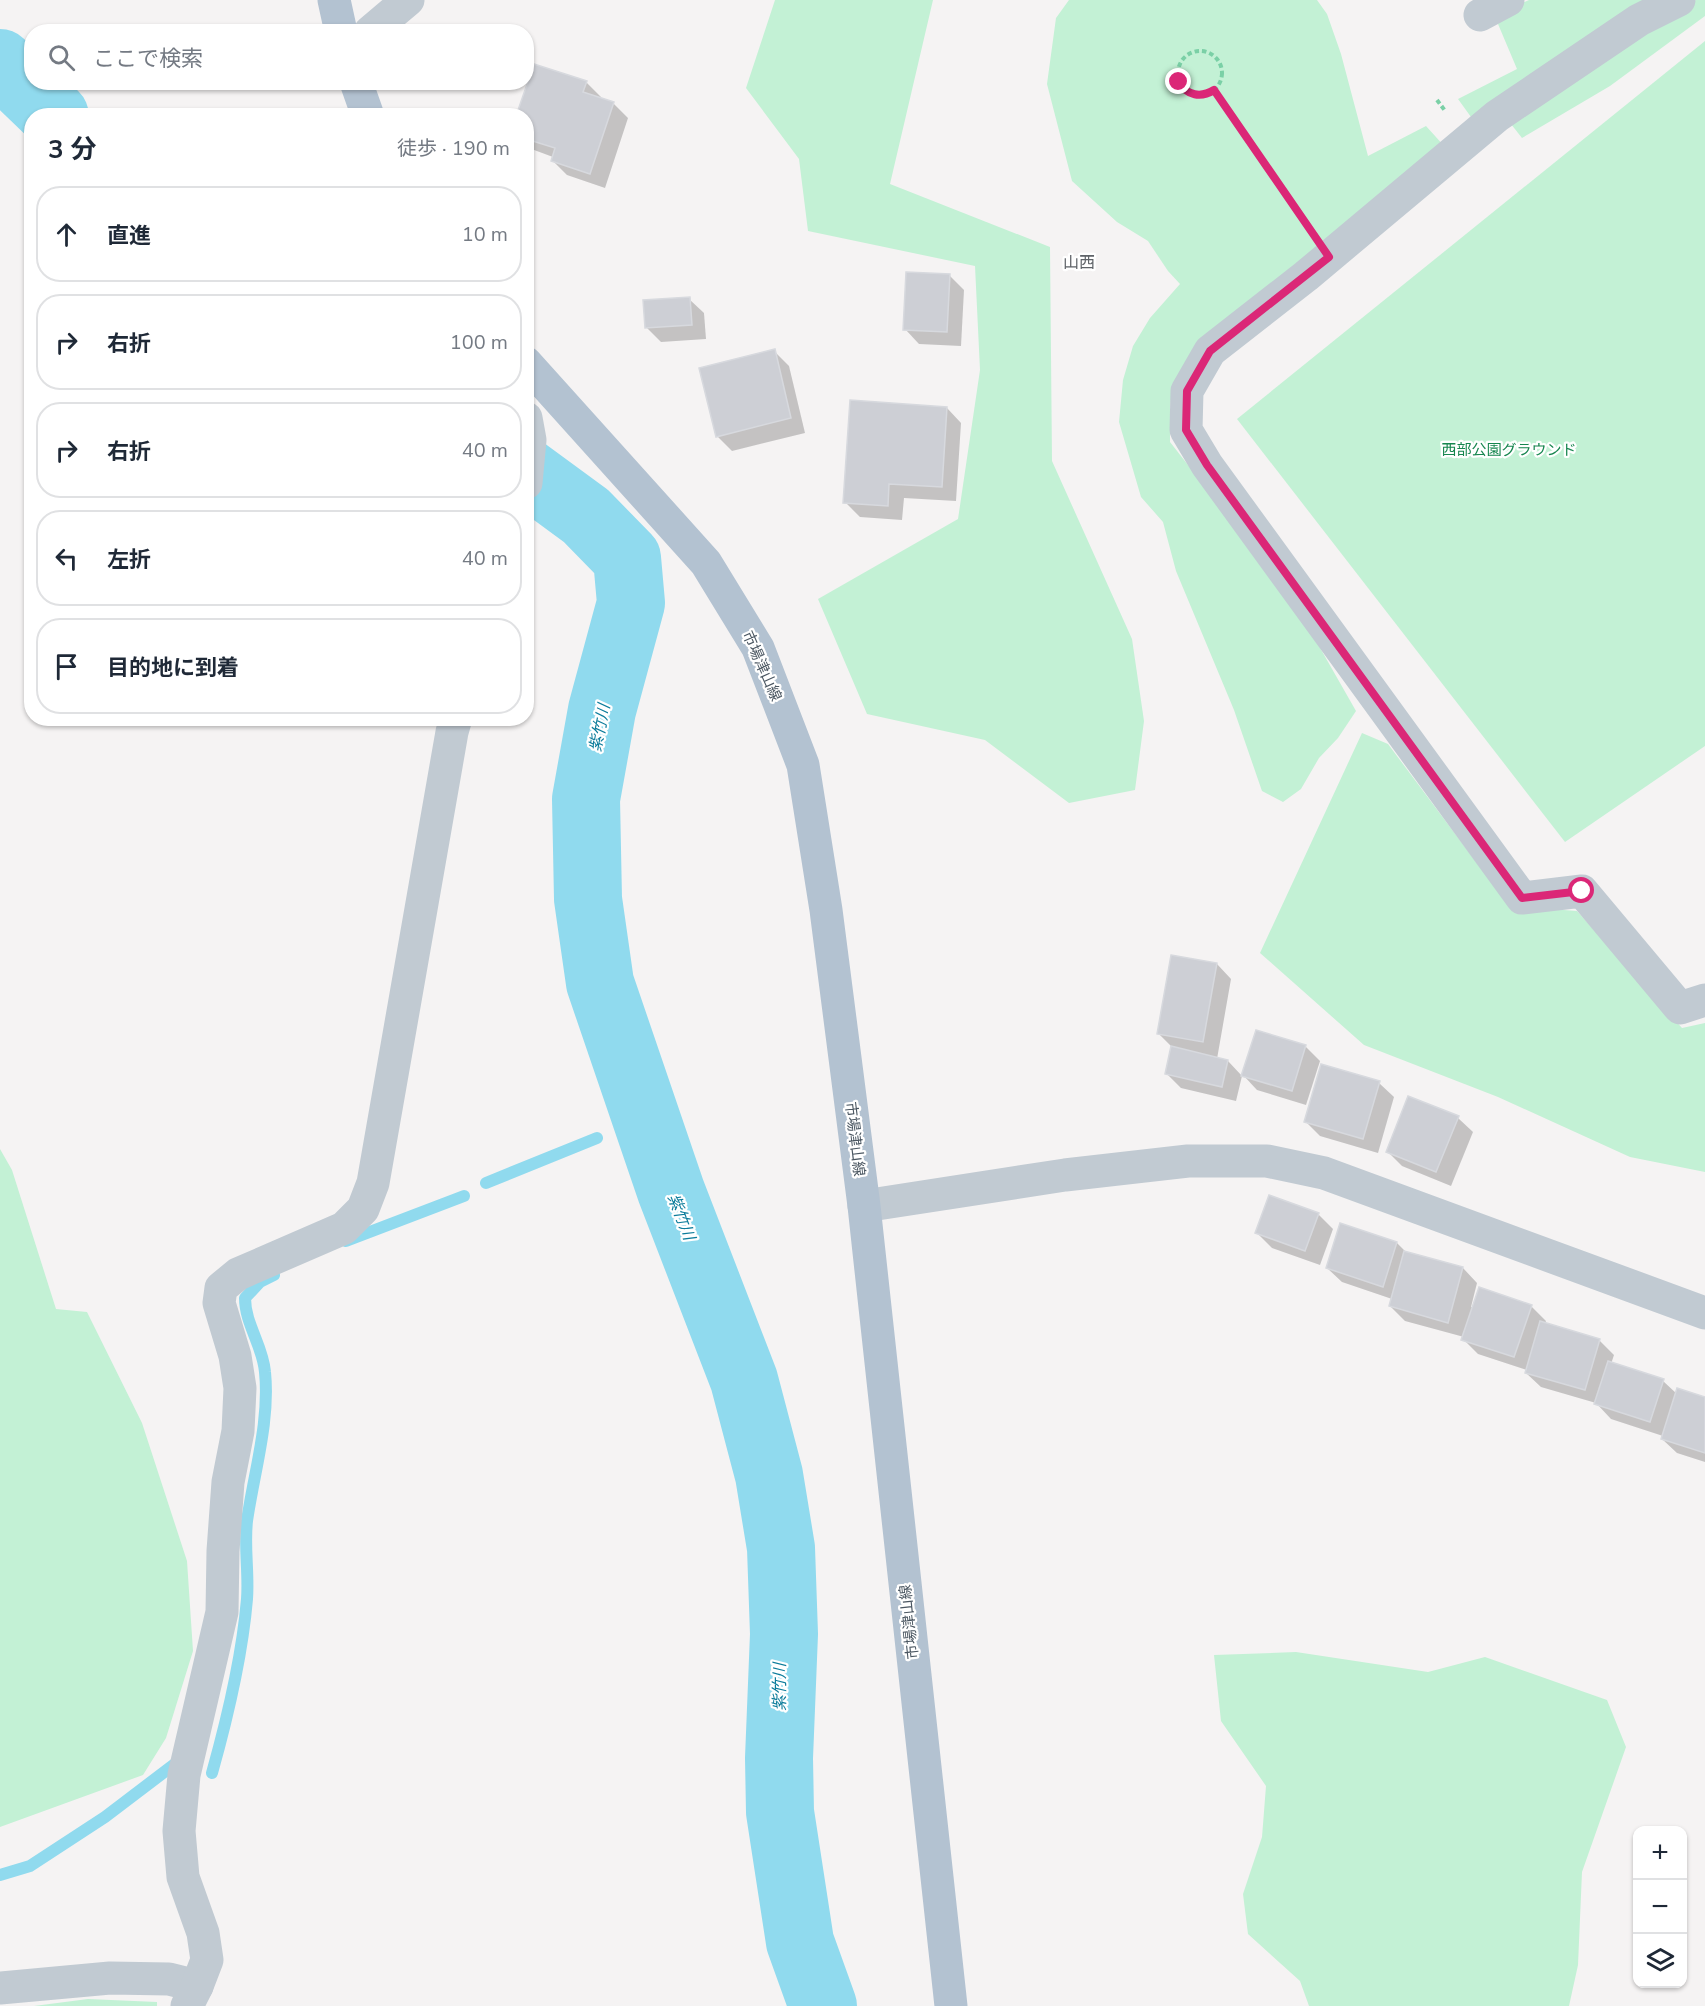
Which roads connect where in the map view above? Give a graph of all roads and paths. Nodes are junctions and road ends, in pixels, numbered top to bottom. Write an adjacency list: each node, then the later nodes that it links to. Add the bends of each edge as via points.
1 (334, 0): 6 (main road)
2 (408, 0): 7 (street)
3 (1508, 0): 5 (street)
4 (1679, 0): 11 (street, via 1639,20 1497,116)
5 (1480, 15)
6 (339, 24)
7 (380, 24)
8 (359, 90): 10 (main road)
9 (1214, 90): 9 (path, via 1201,95 1182,88 1178,68 1185,56 1199,51 1213,56 1221,68); 11 (path)
10 (365, 108)
11 (1329, 257): 14 (street, via 1210,351 1187,391 1186,430 1207,465 1522,898 1582,891 1680,1008)
12 (534, 372): 15 (main road, 市場津山線, via 706,563 758,648 803,765)
13 (454, 726): 18 (street, via 373,1183 363,1209 344,1228 238,1274 221,1288 219,1303 240,1388 238,1431 228,1482 222,1612 184,1775 179,1831 183,1877 203,1933 207,1960)
14 (1705, 1000)
15 (864, 1206): 16 (street, via 1177,1162 1267,1161 1324,1173); 19 (main road, 市場津山線)
16 (1705, 1313)
17 (0, 1988): 18 (street, via 110,1978 169,1979)
18 (192, 1996)
19 (951, 2006)

